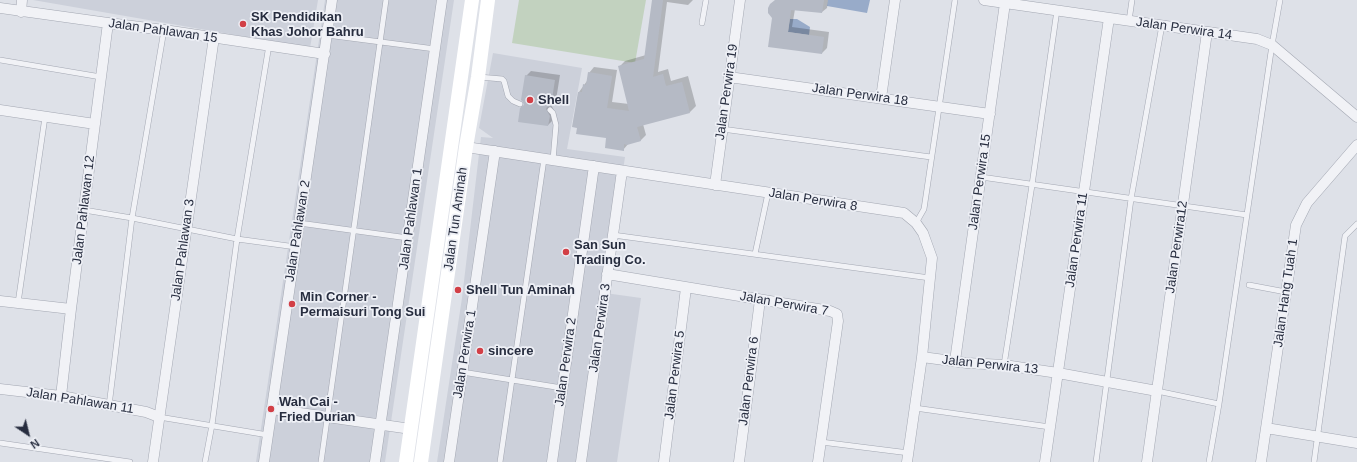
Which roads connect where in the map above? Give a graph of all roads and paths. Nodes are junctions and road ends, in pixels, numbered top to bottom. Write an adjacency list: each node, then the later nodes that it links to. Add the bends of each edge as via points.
1 (22, 0): 17 (street)
2 (332, 0): 25 (street, Jalan Pahlawan 2)
3 (386, 0): 27 (lane)
4 (442, 0): 30 (street, Jalan Pahlawan 1)
5 (472, 0): 103 (main road, Jalan Tun Aminah)
6 (488, 0): 34 (main road, Jalan Tun Aminah)
7 (706, 0): 21 (lane)
8 (740, 0): 35 (street, Jalan Perwira 19)
9 (895, 0): 36 (street)
10 (955, 0): 38 (lane)
11 (984, 0): 14 (street, Jalan Perwira 14)
12 (1132, 0): 19 (lane)
13 (1280, 0): 29 (lane)
14 (1005, 3): 16 (street, Jalan Perwira 14); 41 (street, Jalan Perwira 15)
15 (0, 8): 17 (street, Jalan Pahlawan 15)
16 (1057, 10): 18 (street, Jalan Perwira 14); 54 (lane)
17 (21, 12): 20 (street, Jalan Pahlawan 15)
18 (1109, 18): 19 (street, Jalan Perwira 14); 56 (street, Jalan Perwira 11)
19 (1129, 21): 22 (street, Jalan Perwira 14)
20 (108, 23): 23 (street, Jalan Pahlawan 15); 33 (street, Jalan Pahlawan 12)
21 (702, 23)
22 (1162, 26): 24 (street, Jalan Perwira 14); 58 (lane)
23 (164, 30): 26 (street, Jalan Pahlawan 15); 62 (lane)
24 (1207, 32): 29 (street, Jalan Perwira 14, via 1257,39); 59 (street, Jalan Perwira12)
25 (327, 35): 27 (lane); 31 (street, Jalan Pahlawan 2)
26 (214, 37): 28 (street, Jalan Pahlawan 15); 66 (street, Jalan Pahlawan 3)
27 (380, 41): 30 (lane); 67 (lane)
28 (269, 45): 31 (street, Jalan Pahlawan 15); 70 (lane)
29 (1272, 45): 42 (street, Jalan Perwira 14); 61 (lane)
30 (435, 49): 69 (street, Jalan Pahlawan 1)
31 (325, 54): 63 (street, Jalan Pahlawan 2)
32 (0, 60): 33 (lane)
33 (101, 77): 44 (street, Jalan Pahlawan 12)
34 (478, 77): 37 (lane, via 502,79 508,96); 47 (main road, Jalan Tun Aminah)
35 (730, 77): 36 (street, Jalan Perwira 18); 45 (street, Jalan Perwira 19)
36 (881, 98): 38 (street, Jalan Perwira 18)
37 (520, 104)
38 (939, 107): 41 (street, Jalan Perwira 18); 49 (lane)
39 (0, 110): 43 (street)
40 (550, 110): 50 (lane, via 554,113 556,125)
41 (990, 114): 53 (street, Jalan Perwira 15)
42 (1357, 116)
43 (45, 117): 44 (street); 80 (lane)
44 (95, 124): 60 (street, Jalan Pahlawan 12)
45 (722, 129): 49 (lane); 55 (street, Jalan Perwira 19)
46 (1357, 145): 77 (street, Jalan Hang Tuah 1, via 1307,203 1296,225)
47 (466, 147): 48 (street, Jalan Perwira 8); 117 (main road, Jalan Tun Aminah)
48 (495, 151): 50 (street, Jalan Perwira 8); 85 (street, Jalan Perwira 1)
49 (931, 157): 64 (lane, via 924,208)
50 (549, 160): 51 (street, Jalan Perwira 8); 87 (lane)
51 (594, 166): 52 (street, Jalan Perwira 8); 89 (street, Jalan Perwira 2)
52 (622, 171): 55 (street, Jalan Perwira 8); 68 (street, Jalan Perwira 3)
53 (981, 177): 54 (lane); 83 (street, Jalan Perwira 15)
54 (1032, 184): 56 (lane); 84 (lane)
55 (715, 185): 57 (street, Jalan Perwira 8)
56 (1084, 192): 58 (lane); 86 (street, Jalan Perwira 11)
57 (768, 193): 64 (street, Jalan Perwira 8, via 904,213); 72 (lane)
58 (1131, 199): 59 (lane); 88 (lane)
59 (1183, 206): 61 (lane); 91 (street, Jalan Perwira12)
60 (84, 210): 62 (lane); 81 (street, Jalan Pahlawan 12)
61 (1247, 215): 93 (lane)
62 (132, 218): 66 (lane); 94 (lane)
63 (299, 223): 67 (lane); 71 (street, Jalan Pahlawan 2)
64 (916, 224): 74 (street, Jalan Perwira 8, via 923,233 932,258)
65 (1357, 224): 105 (lane, via 1345,236)
66 (186, 229): 70 (lane); 98 (street, Jalan Pahlawan 3)
67 (354, 230): 69 (lane); 97 (lane)
68 (613, 235): 72 (lane); 73 (street, Jalan Perwira 3)
69 (408, 238): 100 (street, Jalan Pahlawan 1)
70 (237, 239): 71 (lane); 99 (lane)
71 (296, 247): 96 (street, Jalan Pahlawan 2)
72 (755, 254): 74 (lane)
73 (607, 274): 76 (street, Jalan Perwira 7); 121 (street, Jalan Perwira 3)
74 (930, 278): 82 (street, Jalan Perwira 8)
75 (1249, 285): 77 (lane)
76 (686, 288): 78 (street, Jalan Perwira 7); 122 (street, Jalan Perwira 5)
77 (1286, 292): 102 (street, Jalan Hang Tuah 1)
78 (760, 300): 106 (street, Jalan Perwira 7, via 837,314); 123 (street, Jalan Perwira 6)
79 (0, 301): 80 (street)
80 (18, 303): 81 (street)
81 (71, 310): 92 (street, Jalan Pahlawan 12)
82 (922, 357): 83 (street, Jalan Perwira 13); 95 (street, Jalan Perwira 8)
83 (955, 361): 84 (street, Jalan Perwira 13)
84 (1004, 365): 86 (street, Jalan Perwira 13)
85 (462, 372): 87 (lane); 118 (street, Jalan Perwira 1)
86 (1058, 373): 88 (street, Jalan Perwira 13); 101 (street, Jalan Perwira 11)
87 (512, 380): 89 (lane); 119 (lane)
88 (1107, 382): 91 (street, Jalan Perwira 13); 126 (lane)
89 (562, 388): 120 (street, Jalan Perwira 2)
90 (0, 389): 92 (street, Jalan Pahlawan 11)
91 (1157, 391): 93 (lane); 127 (street, Jalan Perwira12)
92 (61, 396): 94 (street, Jalan Pahlawan 11)
93 (1219, 404): 128 (lane)
94 (109, 406): 98 (street, Jalan Pahlawan 11, via 146,412)
95 (915, 408): 101 (lane); 109 (street, Jalan Perwira 8)
96 (272, 409): 97 (street); 104 (street, Jalan Pahlawan 2)
97 (328, 416): 100 (street); 114 (lane)
98 (159, 417): 99 (lane); 111 (street, Jalan Pahlawan 3)
99 (212, 425): 104 (lane); 112 (lane)
100 (381, 425): 103 (street); 115 (street, Jalan Pahlawan 1)
101 (1050, 427): 125 (street, Jalan Perwira 11)
102 (1266, 428): 105 (street); 129 (street, Jalan Hang Tuah 1)
103 (411, 429): 116 (main road, Jalan Tun Aminah)
104 (268, 434): 113 (street, Jalan Pahlawan 2)
105 (1319, 437): 108 (street); 130 (lane)
106 (821, 442): 109 (lane); 124 (street, Jalan Perwira 7)
107 (0, 443): 110 (lane)
108 (1357, 444)
109 (908, 457)
110 (130, 462)
111 (153, 462)
112 (205, 462)
113 (264, 462)
114 (321, 462)
115 (375, 462)
116 (406, 462)
117 (421, 462)
118 (448, 462)
119 (500, 462)
120 (552, 462)
121 (581, 462)
122 (664, 462)
123 (739, 462)
124 (818, 462)
125 (1045, 462)
126 (1096, 462)
127 (1147, 462)
128 (1209, 462)
129 (1261, 462)
130 (1314, 462)

